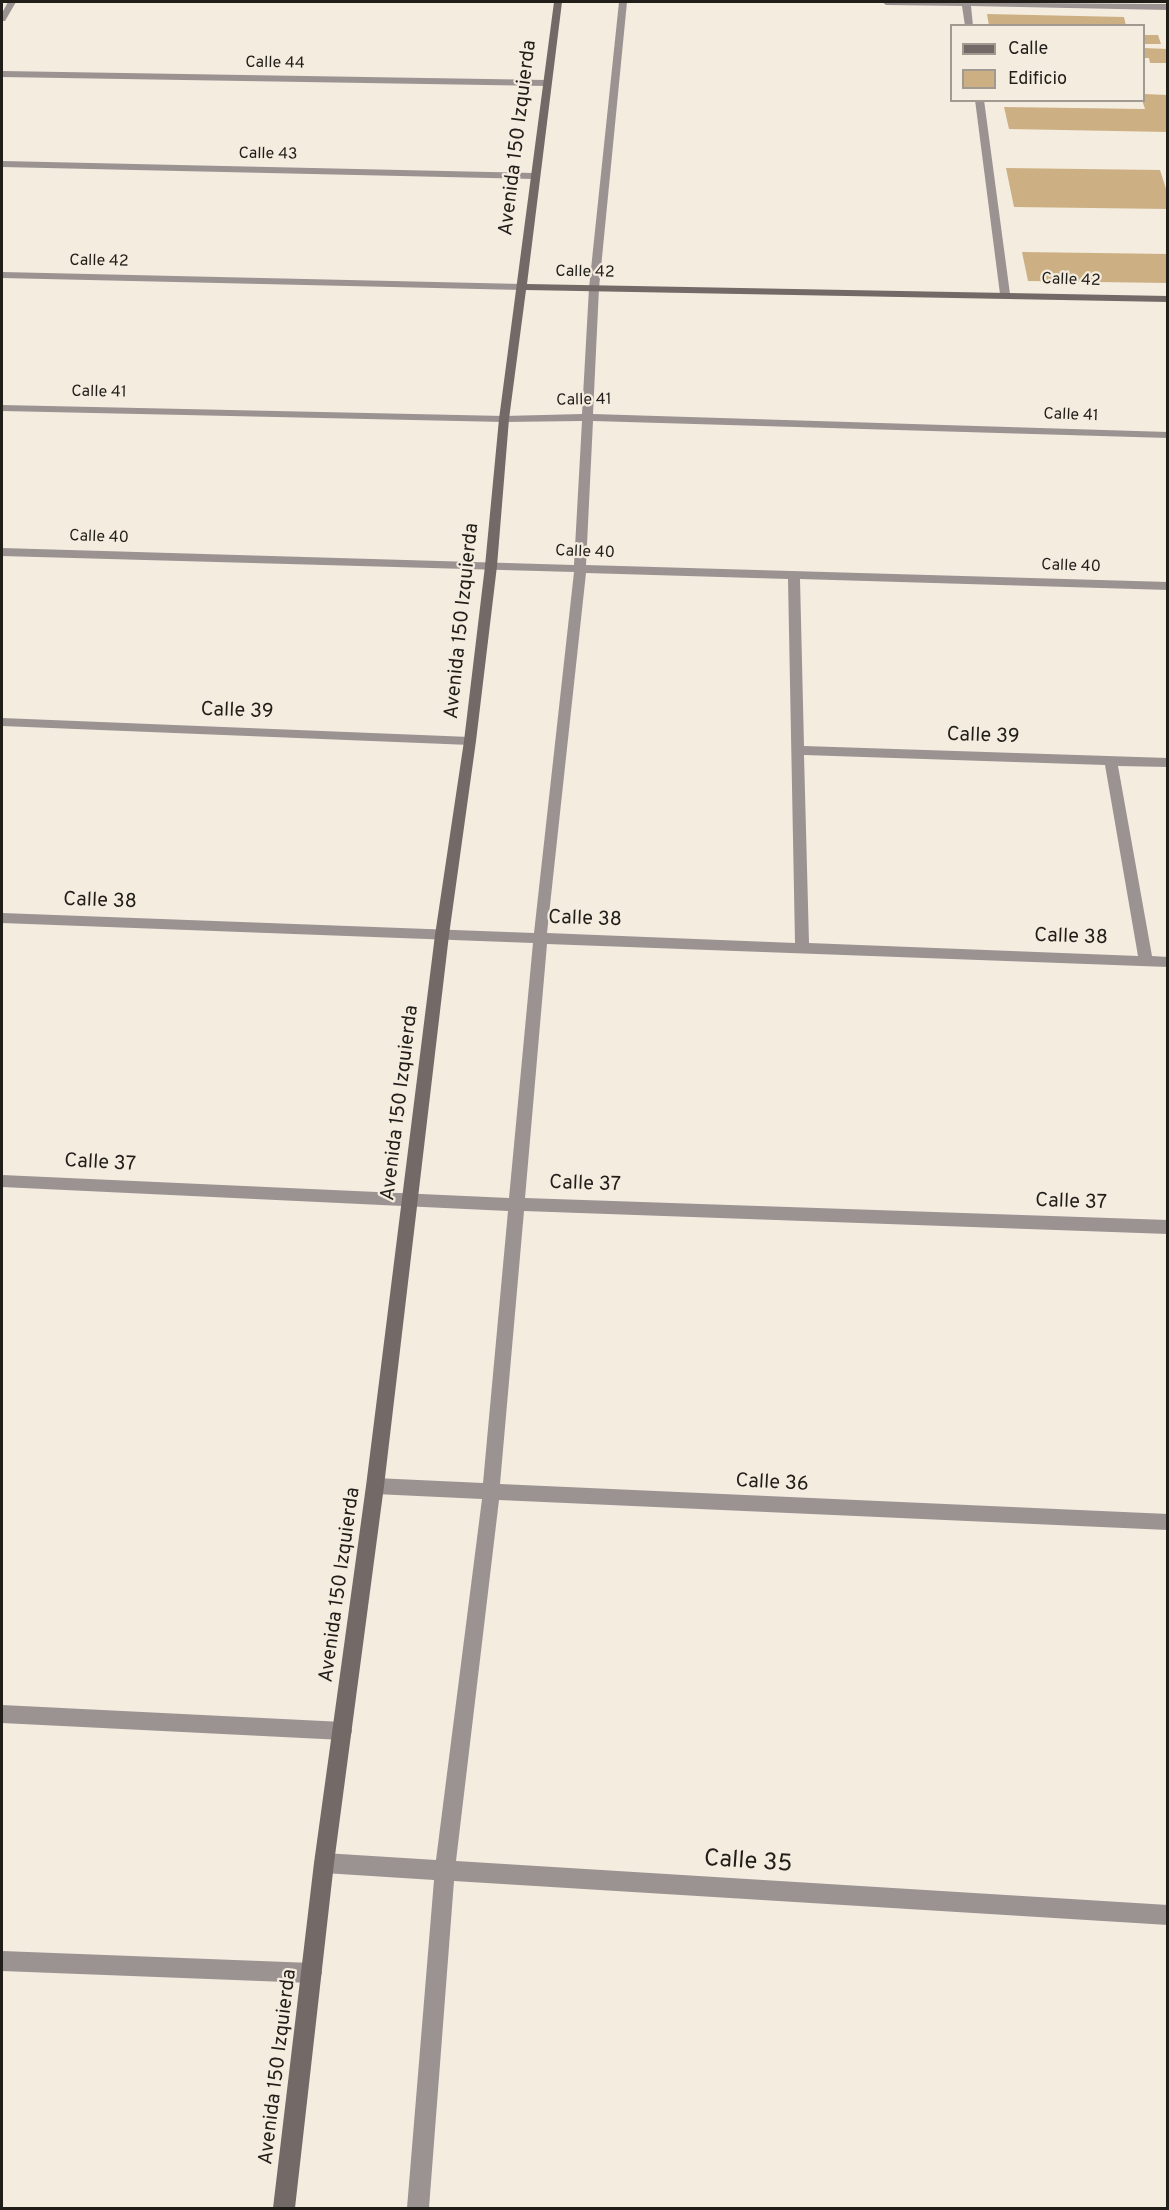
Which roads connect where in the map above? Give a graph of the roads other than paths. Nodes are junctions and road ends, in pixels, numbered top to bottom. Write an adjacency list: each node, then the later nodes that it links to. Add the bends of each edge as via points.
1 (12, 2): 7 (street)
2 (558, 2): 10 (street, Avenida 150 Izquierda)
3 (623, 2): 16 (street)
4 (886, 2): 5 (street)
5 (966, 3): 6 (street); 8 (street)
6 (1167, 7)
7 (2, 19)
8 (969, 24)
9 (2, 74): 10 (street, Calle 44)
10 (547, 83): 13 (street, Avenida 150 Izquierda)
11 (979, 102): 17 (street)
12 (2, 164): 13 (street, Calle 43)
13 (534, 176): 15 (street, Avenida 150 Izquierda)
14 (2, 275): 15 (street, Calle 42)
15 (522, 287): 16 (street, Calle 42); 21 (street, Avenida 150 Izquierda)
16 (594, 288): 17 (street, Calle 42); 20 (street)
17 (1005, 294): 18 (street, Calle 42)
18 (1167, 299)
19 (2, 408): 21 (street, Calle 41)
20 (587, 417): 21 (street, Calle 41); 22 (street, Calle 41); 25 (street)
21 (504, 419): 24 (street, Avenida 150 Izquierda)
22 (1167, 435)
23 (2, 552): 24 (street, Calle 40)
24 (491, 566): 25 (street, Calle 40); 29 (street, Avenida 150 Izquierda)
25 (580, 569): 26 (street, Calle 40); 35 (street)
26 (794, 576): 27 (street, Calle 40); 30 (street)
27 (1167, 586)
28 (2, 722): 29 (street, Calle 39)
29 (470, 741): 34 (street, Avenida 150 Izquierda)
30 (798, 750): 31 (street, Calle 39); 36 (street)
31 (1112, 760): 32 (street, Calle 39); 37 (street)
32 (1167, 763)
33 (2, 918): 34 (street, Calle 38)
34 (442, 935): 35 (street, Calle 38); 40 (street, Avenida 150 Izquierda)
35 (540, 938): 36 (street, Calle 38); 41 (street)
36 (802, 948): 37 (street, Calle 38)
37 (1146, 961): 38 (street, Calle 38)
38 (1167, 962)
39 (2, 1181): 40 (street, Calle 37)
40 (411, 1201): 41 (street, Calle 37); 43 (street, Avenida 150 Izquierda)
41 (518, 1204): 42 (street, Calle 37); 44 (street)
42 (1167, 1227)
43 (375, 1486): 44 (street, Calle 36); 47 (street, Avenida 150 Izquierda)
44 (491, 1492): 45 (street, Calle 36); 49 (street)
45 (1167, 1522)
46 (2, 1714): 47 (street)
47 (343, 1731): 48 (street, Avenida 150 Izquierda)
48 (324, 1863): 49 (street, Calle 35); 52 (street, Avenida 150 Izquierda)
49 (445, 1870): 50 (street, Calle 35); 54 (street)
50 (1167, 1915)
51 (2, 1961): 52 (street)
52 (312, 1973): 53 (street, Avenida 150 Izquierda)
53 (284, 2208)
54 (418, 2208)

